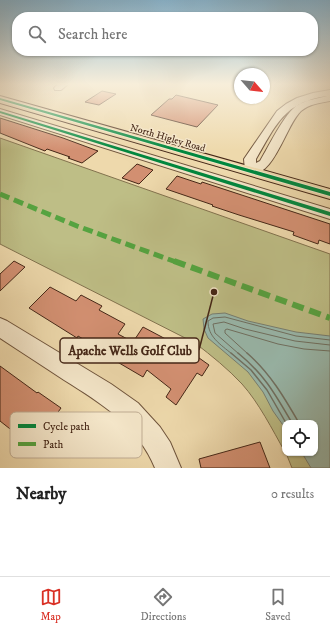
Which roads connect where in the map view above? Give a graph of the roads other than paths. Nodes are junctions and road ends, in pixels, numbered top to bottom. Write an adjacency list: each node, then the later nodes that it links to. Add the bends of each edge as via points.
1 (24, 106): 5 (main road, North Higley Road)
2 (287, 106): 5 (street, via 250,159)
3 (304, 106): 5 (street, via 290,119 265,163)
4 (0, 112): 7 (street)
5 (251, 171): 6 (main road, North Higley Road)
6 (330, 194)
7 (330, 214)
8 (0, 327): 9 (street, via 123,405)
9 (130, 412)
10 (142, 424): 11 (street, via 158,445)
11 (168, 468)

